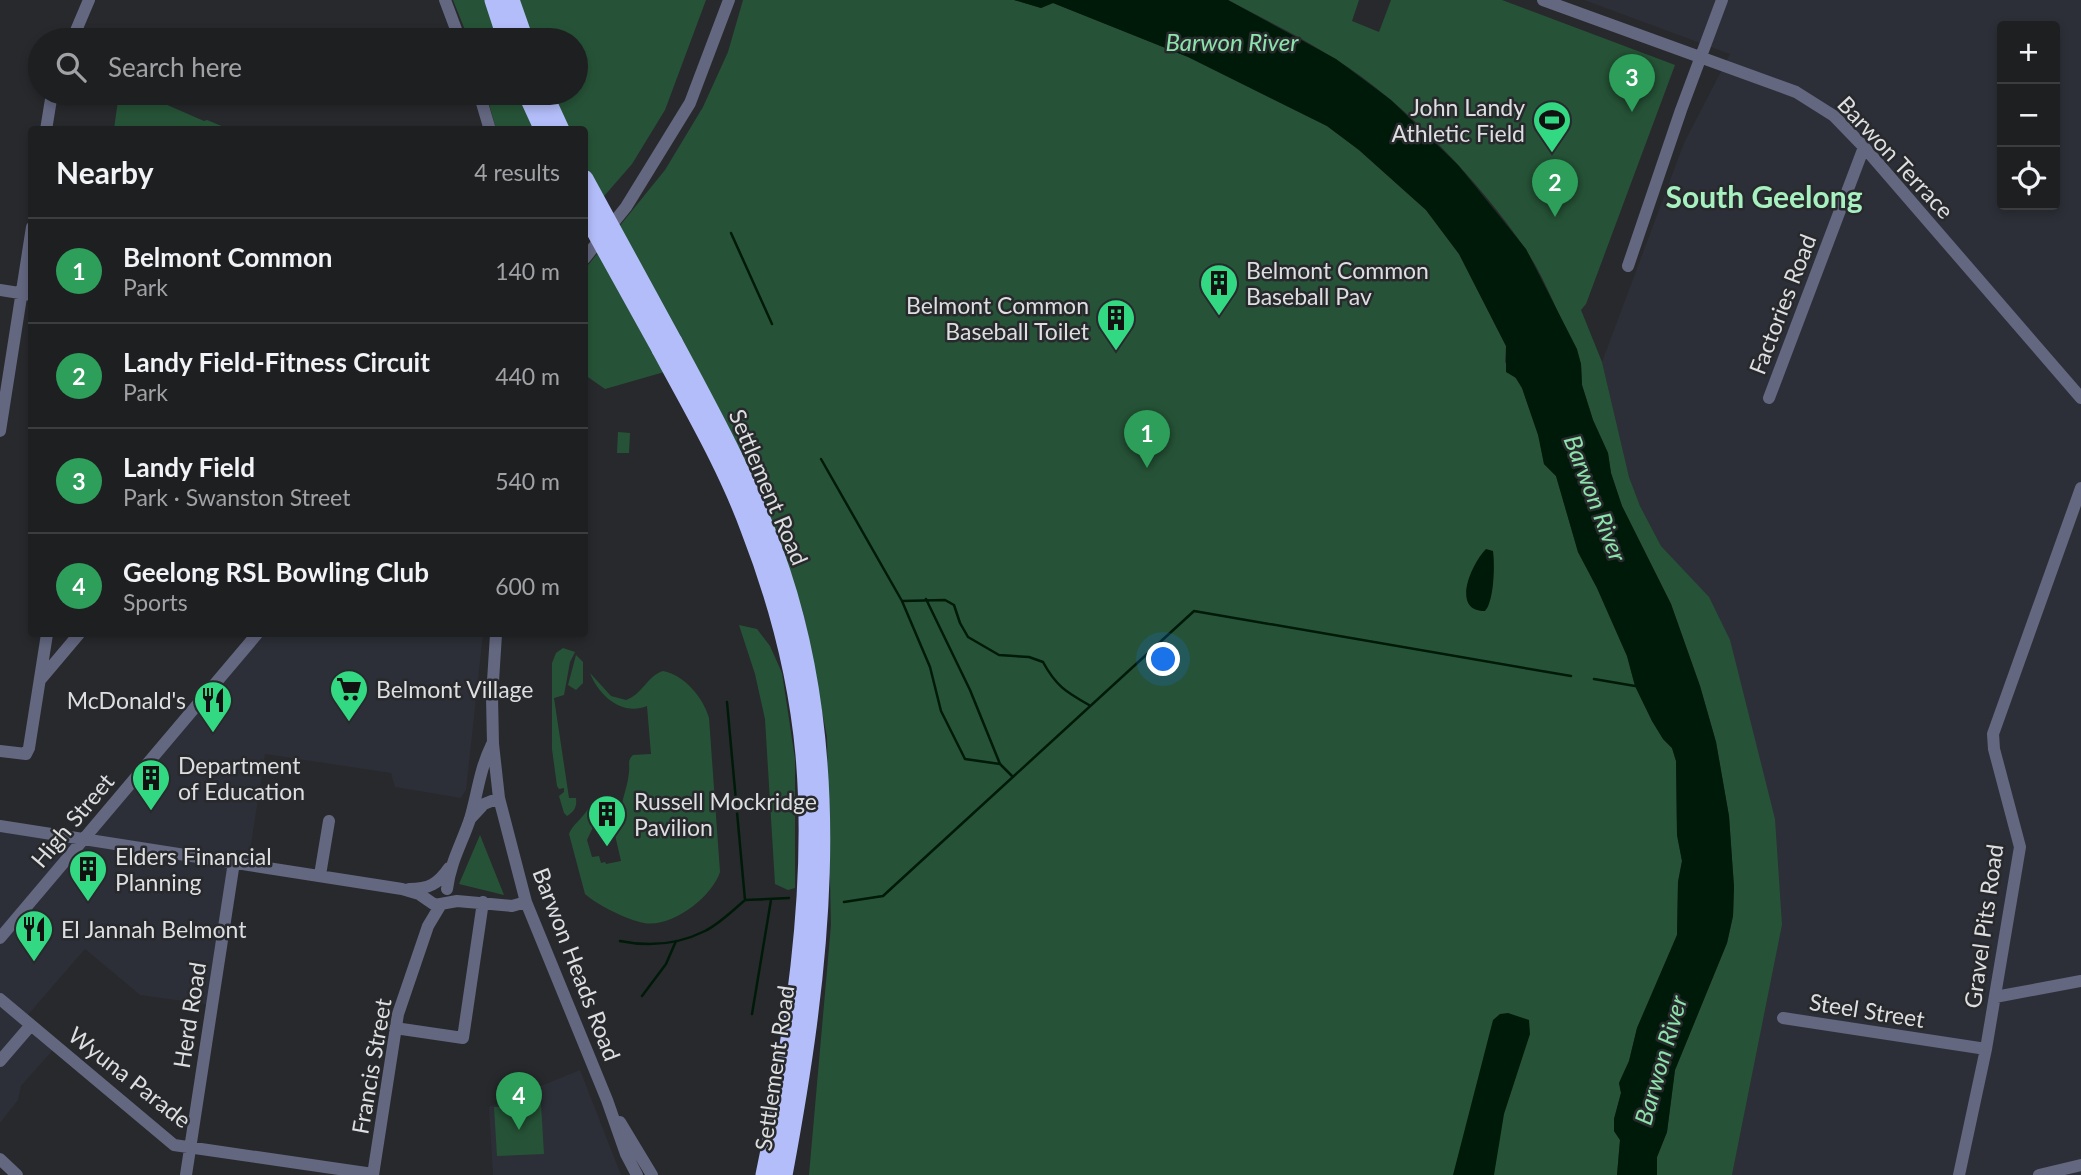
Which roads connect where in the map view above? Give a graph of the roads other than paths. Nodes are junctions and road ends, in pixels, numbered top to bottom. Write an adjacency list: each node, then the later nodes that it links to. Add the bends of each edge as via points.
1 (89, 0): 8 (street)
2 (445, 0): 9 (street)
3 (494, 0): 10 (highway)
4 (510, 0): 11 (highway)
5 (729, 0): 23 (street, via 690,103)
6 (1543, 0): 12 (street, Barwon Terrace)
7 (1723, 0): 12 (street)
8 (77, 28)
9 (456, 28)
10 (503, 28)
11 (520, 28)
12 (1702, 56): 21 (street, Barwon Terrace, via 1796,92 1834,116); 27 (street)
13 (50, 105): 17 (street)
14 (483, 105): 18 (street)
15 (533, 105): 19 (highway)
16 (549, 105): 20 (highway)
17 (47, 126)
18 (489, 126)
19 (542, 126)
20 (558, 126)
21 (1864, 147): 32 (street, Factories Road); 33 (street, Barwon Terrace)
22 (588, 187): 31 (highway, Settlement Road, bridge)
23 (639, 187): 25 (street); 26 (street)
24 (588, 217): 31 (highway, Settlement Road, bridge)
25 (588, 237)
26 (588, 254)
27 (1628, 266)
28 (28, 272): 30 (street)
29 (0, 290): 30 (street)
30 (26, 295): 34 (street)
31 (667, 345): 71 (highway, Settlement Road, via 749,526 782,625 802,729 808,825 805,896 787,1059); 72 (highway, Settlement Road, via 726,442 762,520 796,623 812,702 822,821 821,889)
32 (1769, 398)
33 (2081, 398)
34 (0, 431)
35 (2081, 488): 55 (street, Gravel Pits Road, via 1993,734 2020,846)
36 (47, 637): 40 (street)
37 (77, 637): 40 (street)
38 (254, 637): 47 (street, High Street)
39 (496, 637): 41 (street, Barwon Heads Road)
40 (41, 680): 42 (street, via 26,754)
41 (493, 744): 43 (street, Barwon Heads Road); 44 (street, Francis Street, via 482,764)
42 (0, 751)
43 (499, 798): 44 (street, via 484,804); 52 (street, Barwon Heads Road)
44 (471, 818): 50 (street, Francis Street)
45 (329, 821): 49 (street)
46 (0, 826): 47 (street)
47 (83, 840): 48 (street); 53 (street, High Street)
48 (234, 862): 49 (street); 63 (street, Herd Road)
49 (320, 875): 50 (street)
50 (438, 895): 51 (street); 59 (street, Francis Street)
51 (477, 902): 52 (street, via 512,906); 59 (street, via 463,1038)
52 (526, 902): 62 (street, Barwon Heads Road)
53 (0, 939)
54 (2081, 981): 55 (street)
55 (1995, 997): 60 (street, Gravel Pits Road)
56 (0, 999): 58 (street, Wyuna Parade)
57 (1783, 1018): 60 (street, Steel Street)
58 (31, 1025): 61 (street); 63 (street, Wyuna Parade, via 174,1145)
59 (395, 1028): 68 (street, Francis Street)
60 (1986, 1049): 73 (street, Gravel Pits Road)
61 (0, 1061)
62 (607, 1100): 69 (street, Barwon Heads Road); 70 (street, Barwon Heads Road)
63 (190, 1147): 67 (street, Herd Road); 68 (street, Wyuna Parade)
64 (0, 1159): 66 (street)
65 (2081, 1165): 74 (street)
66 (17, 1175)
67 (186, 1175)
68 (373, 1175)
69 (637, 1175)
70 (652, 1175)
71 (765, 1175)
72 (783, 1175)
73 (1959, 1175)
74 (2039, 1175)

